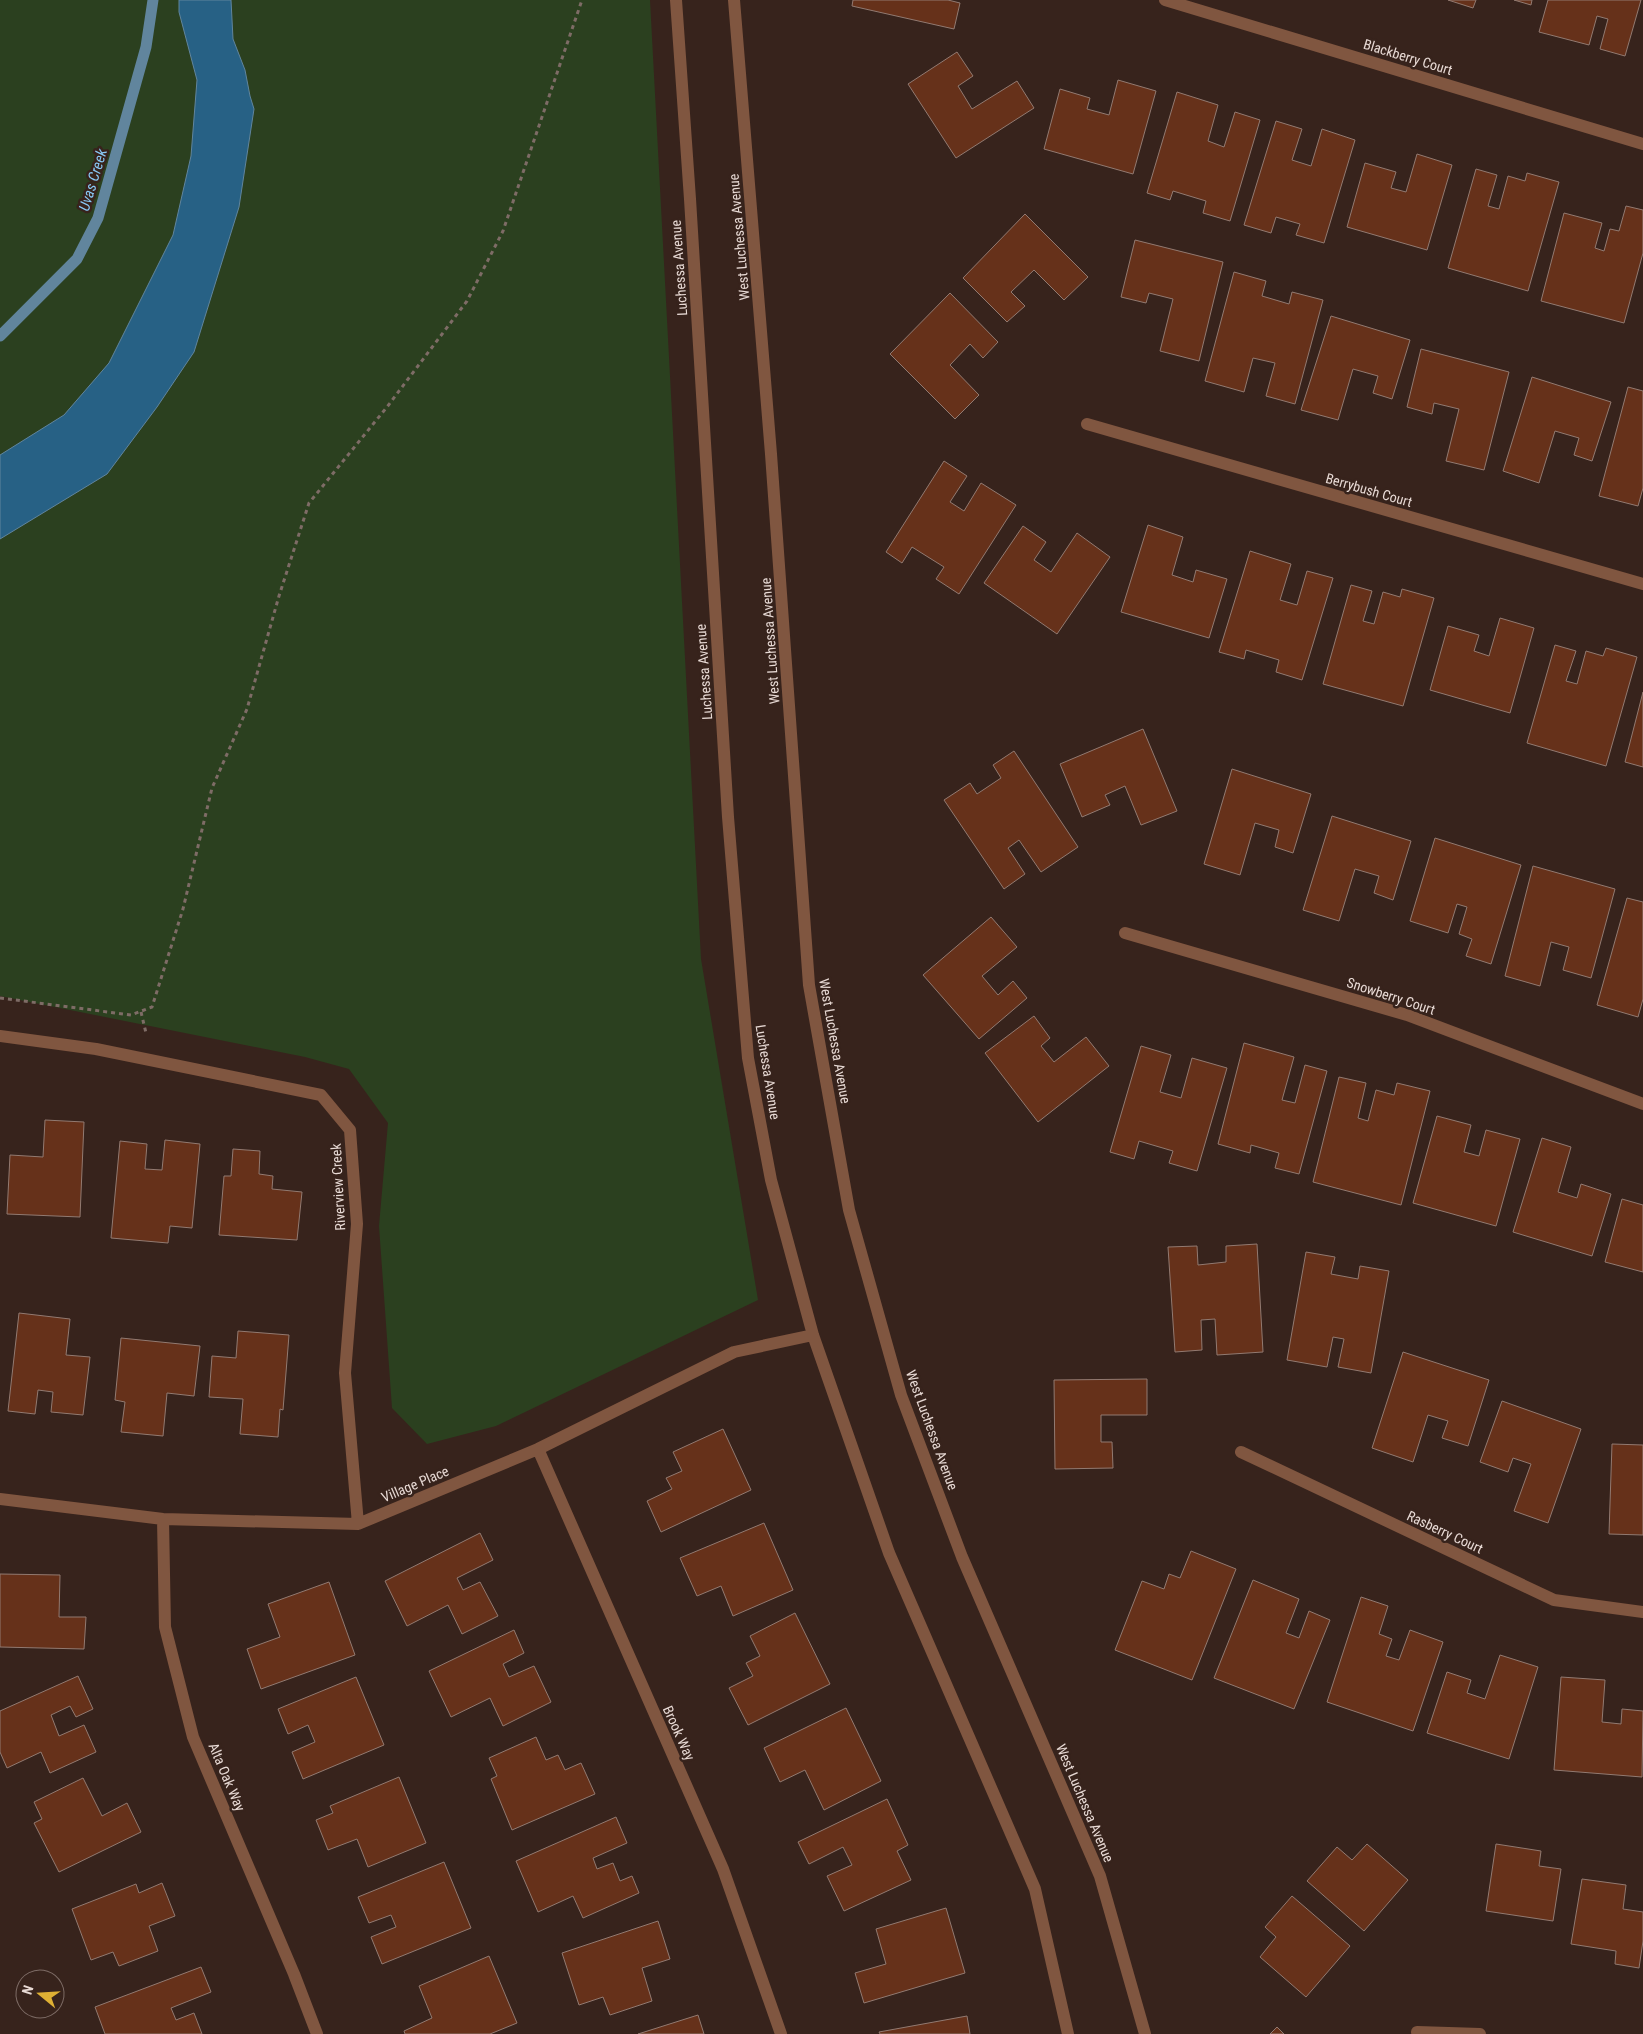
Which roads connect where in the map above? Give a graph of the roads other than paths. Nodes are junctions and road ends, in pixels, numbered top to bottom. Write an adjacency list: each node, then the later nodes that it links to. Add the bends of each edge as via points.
1 (676, 0): 10 (street, Luchessa Avenue, via 728,817 748,1058 772,1180)
2 (734, 0): 21 (street, West Luchessa Avenue, via 772,464 809,985 849,1210 901,1395 962,1557 1100,1876)
3 (1165, 0): 4 (street, Blackberry Court)
4 (1643, 144)
5 (1087, 424): 6 (street, Berrybush Court)
6 (1643, 584)
7 (1126, 933): 9 (street, Snowberry Court, via 1407,1015)
8 (0, 1036): 15 (street, Riverview Creek, via 96,1049 321,1095 350,1130 356,1224 345,1373)
9 (1643, 1104)
10 (813, 1335): 11 (street, Village Place, via 734,1352); 20 (street, via 889,1553 1035,1889)
11 (538, 1449): 15 (street, Village Place); 19 (street, Brook Way, via 724,1869)
12 (1241, 1452): 16 (street, Rasberry Court, via 1554,1600)
13 (0, 1499): 14 (street, Village Place)
14 (163, 1519): 15 (street, Village Place); 18 (street, Alta Oak Way, via 165,1627 193,1737)
15 (358, 1524)
16 (1643, 1612)
17 (1417, 2032): 22 (street)
18 (317, 2034)
19 (781, 2034)
20 (1068, 2034)
21 (1145, 2034)
22 (1480, 2034)

